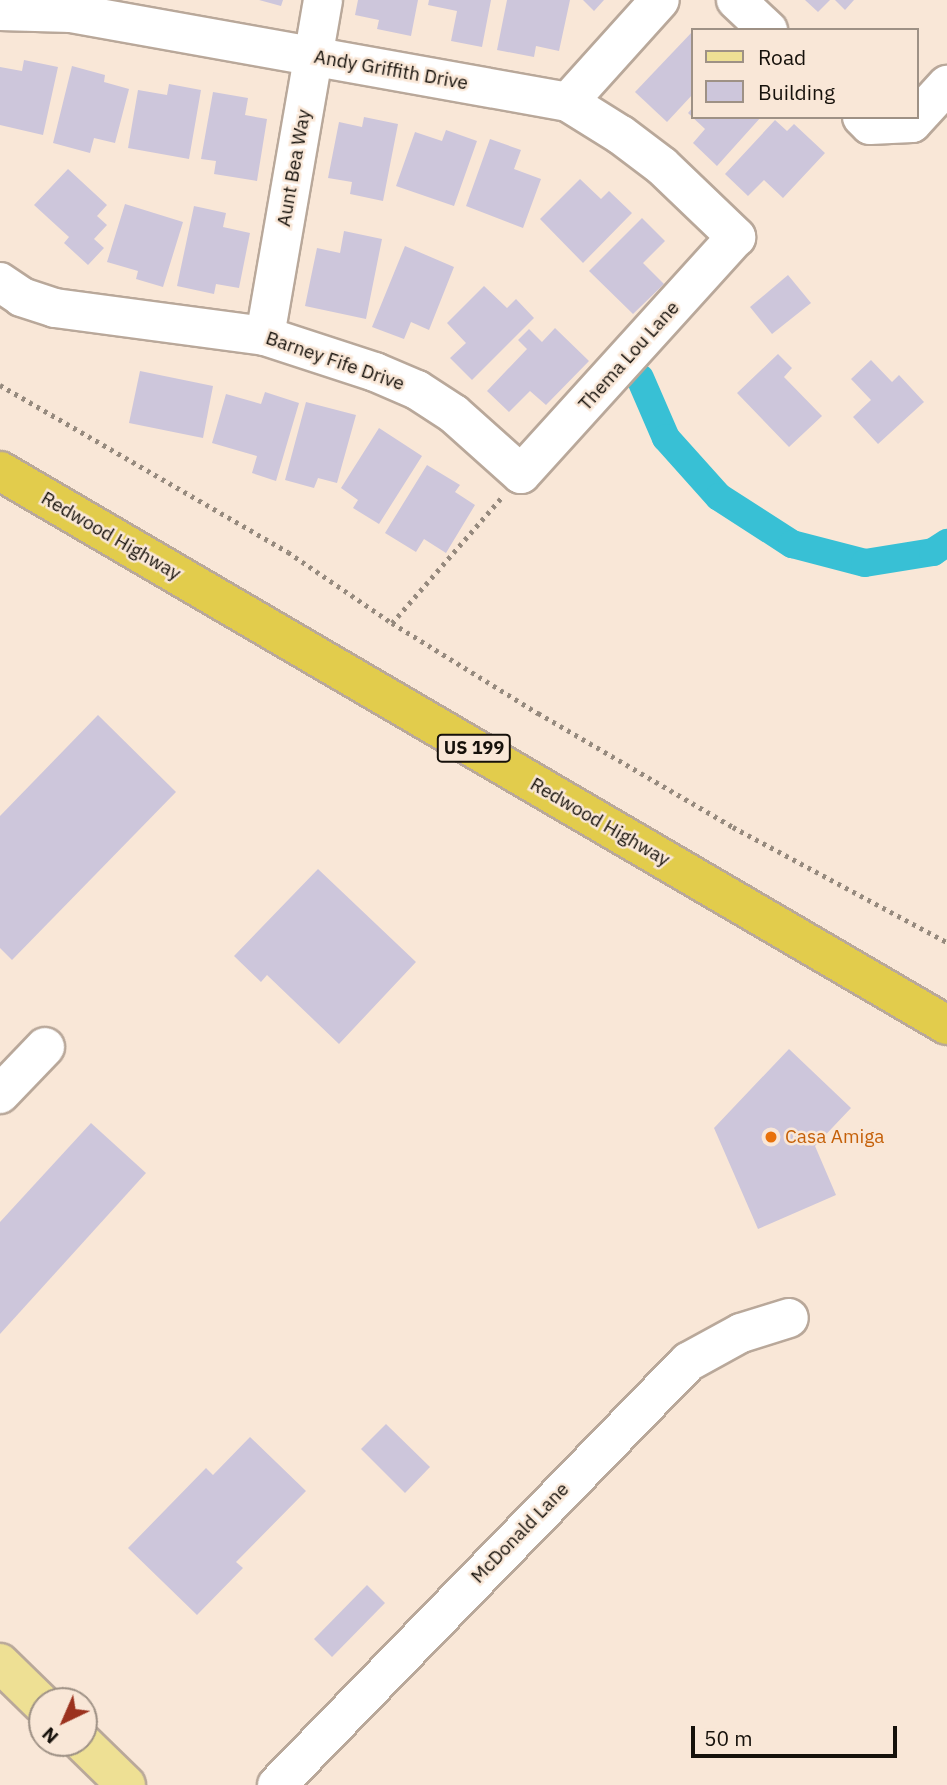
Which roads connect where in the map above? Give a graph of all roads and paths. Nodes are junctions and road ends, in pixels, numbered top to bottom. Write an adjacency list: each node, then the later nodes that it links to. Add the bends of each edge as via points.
1 (323, 0): 7 (street, Aunt Bea Way)
2 (660, 0): 9 (street)
3 (736, 0): 6 (street)
4 (72, 7): 5 (street, Andy Griffith Drive); 7 (street, Andy Griffith Drive)
5 (0, 11)
6 (766, 28)
7 (313, 55): 9 (street, Andy Griffith Drive); 15 (street, Aunt Bea Way)
8 (947, 85): 10 (street)
9 (568, 102): 13 (street, Andy Griffith Drive, via 662,166)
10 (919, 115)
11 (864, 119): 12 (street, via 870,125)
12 (916, 119)
13 (736, 237): 18 (street, Thema Lou Lane)
14 (0, 282): 15 (street, Barney Fife Drive, via 22,297 55,308)
15 (265, 336): 18 (street, Barney Fife Drive, via 417,390 454,414)
16 (0, 385): 19 (path, via 289,552)
17 (0, 471): 21 (highway, Redwood Highway / US 199)
18 (521, 474): 19 (path)
19 (392, 623): 20 (path, via 733,827)
20 (947, 942)
21 (947, 1025)
22 (45, 1047): 23 (street)
23 (0, 1094)
24 (789, 1318): 29 (street, McDonald Lane, via 741,1333 688,1362)
25 (0, 1663): 26 (main road)
26 (28, 1690)
27 (97, 1757): 28 (main road)
28 (126, 1785)
29 (277, 1785)

